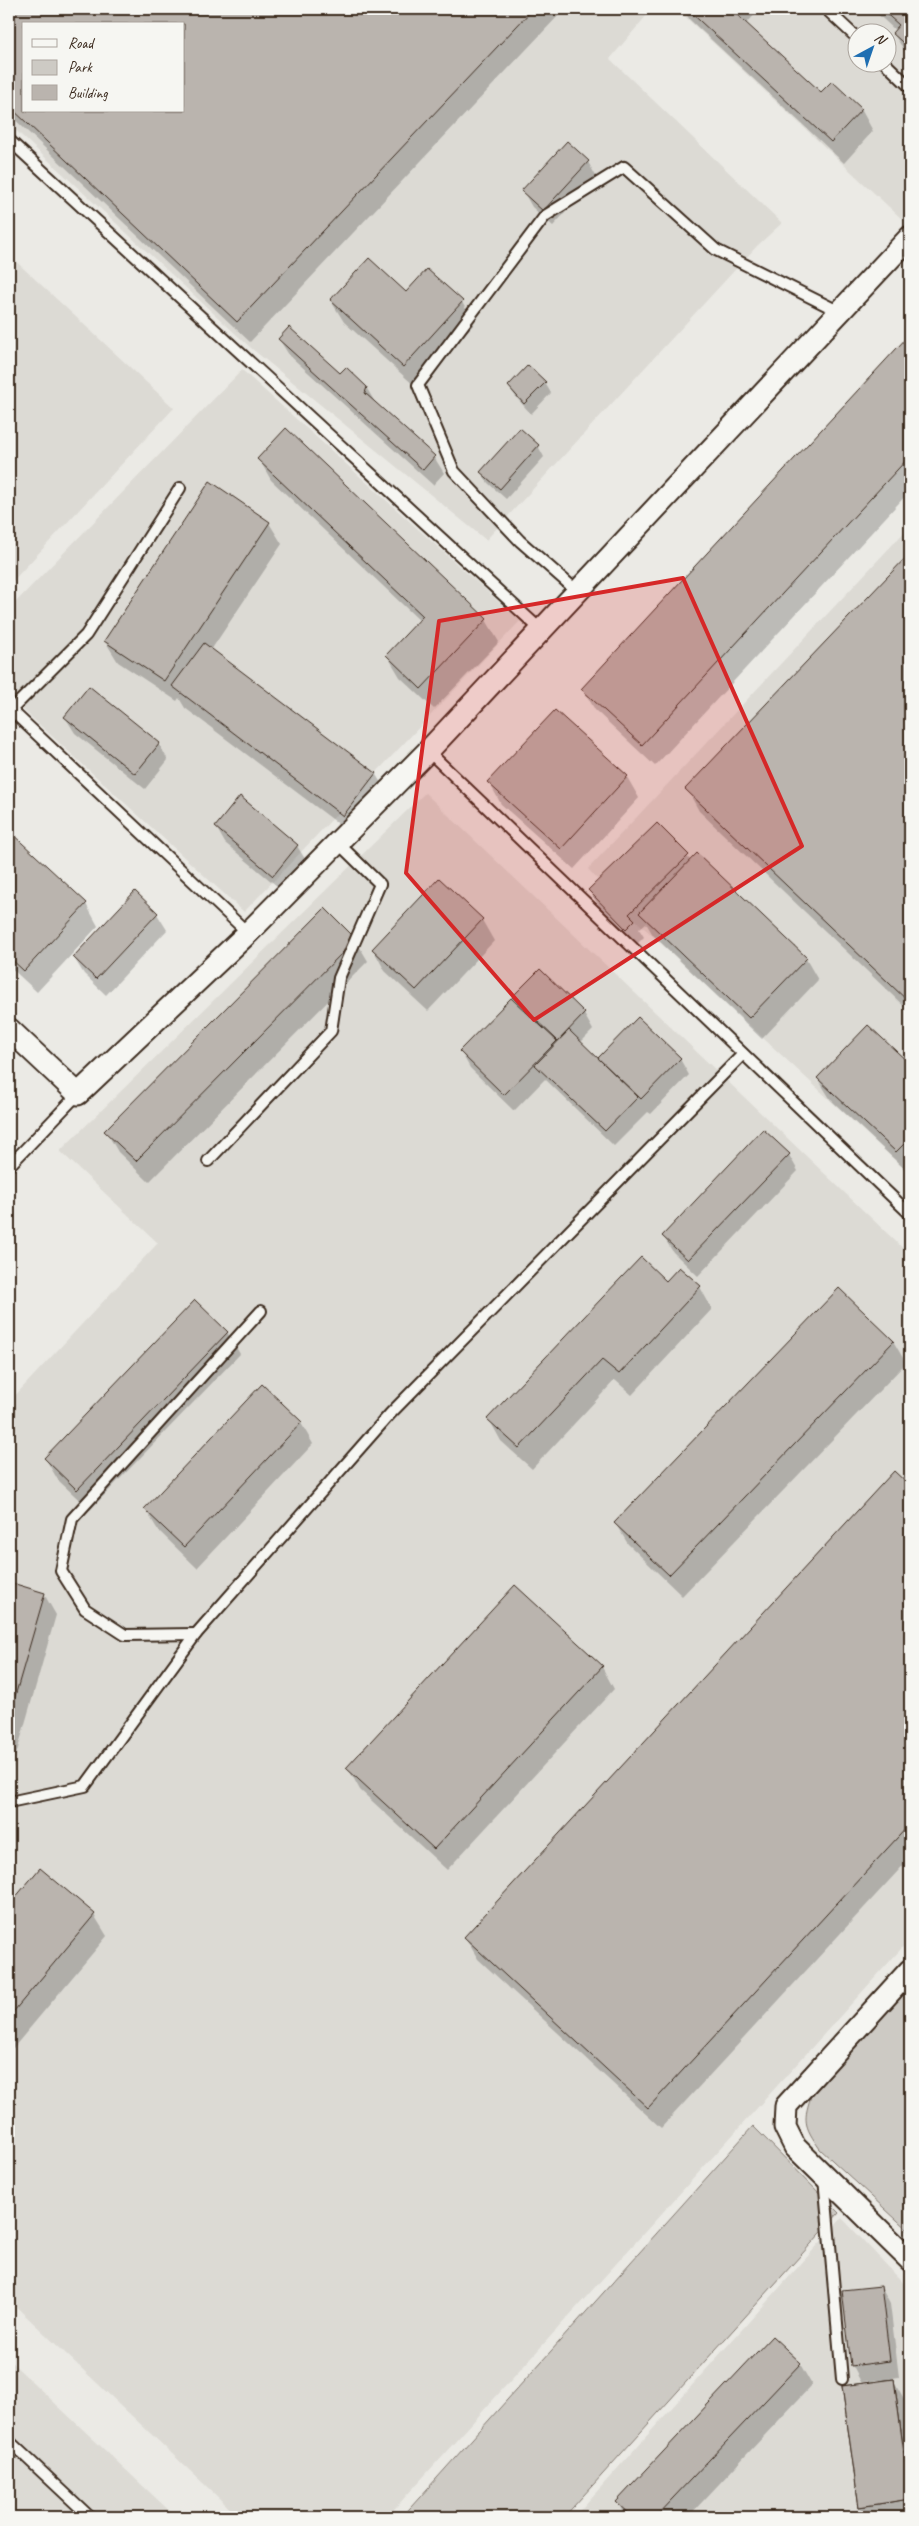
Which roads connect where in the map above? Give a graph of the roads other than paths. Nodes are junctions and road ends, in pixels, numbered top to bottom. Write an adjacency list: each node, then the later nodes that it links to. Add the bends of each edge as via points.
1 (826, 9): 2 (lane)
2 (846, 28)
3 (894, 72): 4 (lane)
4 (910, 87)
5 (9, 140): 10 (lane)
6 (910, 237): 7 (street)
7 (840, 312): 9 (street); 9 (lane, via 716,250 624,167 545,216 418,384 454,471 520,541)
8 (180, 488): 13 (lane, via 86,634 11,710)
9 (578, 592): 10 (street)
10 (542, 631): 11 (street)
11 (428, 751): 12 (street); 15 (lane)
12 (338, 842): 13 (street); 17 (lane, via 380,884 339,978 331,1031)
13 (248, 933): 16 (street)
14 (9, 1029): 16 (street)
15 (743, 1054): 19 (lane); 21 (lane, via 390,1414)
16 (78, 1094): 18 (lane)
17 (208, 1161)
18 (9, 1166)
19 (910, 1214)
20 (261, 1311): 21 (lane, via 72,1519 61,1572 85,1609 125,1635)
21 (196, 1634): 22 (lane, via 85,1786)
22 (9, 1802)
23 (910, 1970): 24 (street, via 786,2106 785,2127 795,2147)
24 (823, 2176): 25 (street); 26 (lane)
25 (910, 2260)
26 (842, 2379)
27 (9, 2440): 28 (lane)
28 (90, 2517)

